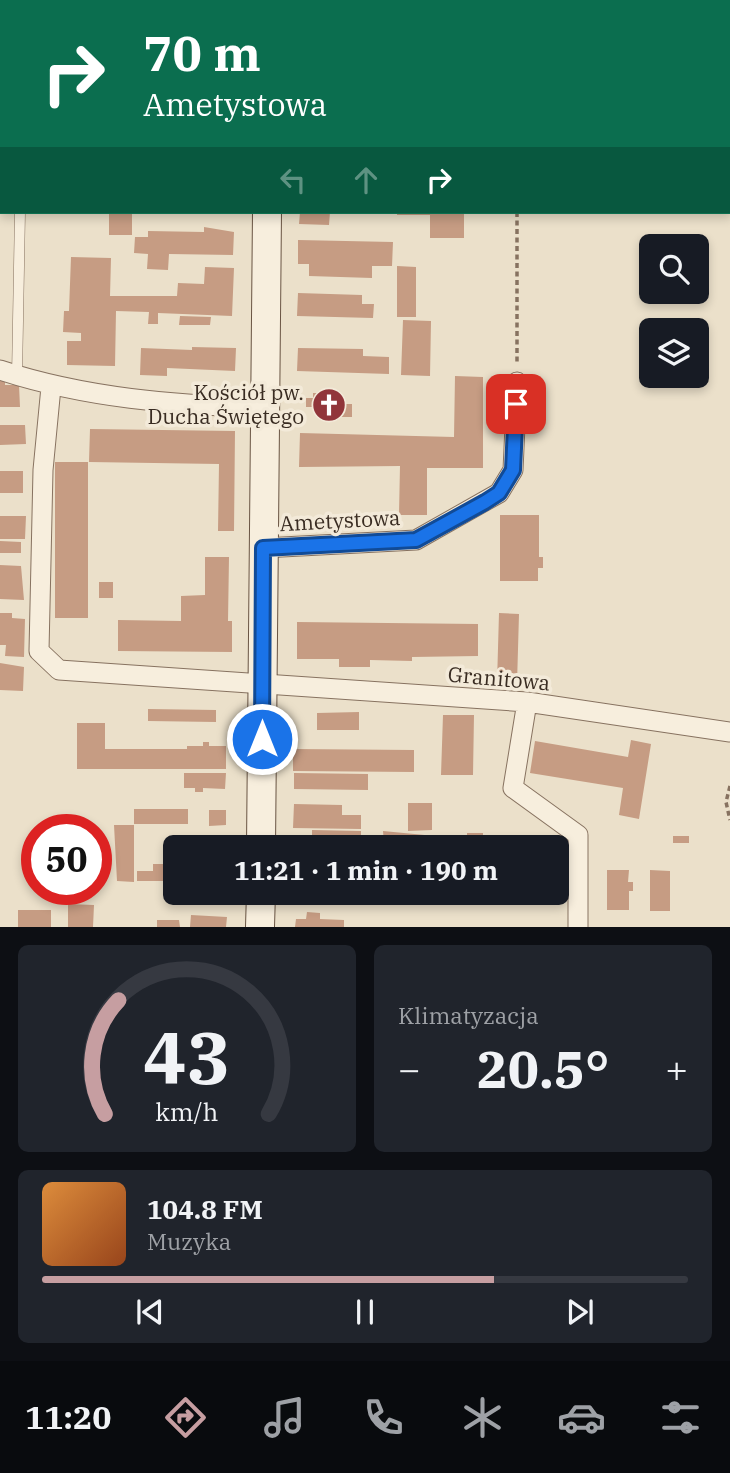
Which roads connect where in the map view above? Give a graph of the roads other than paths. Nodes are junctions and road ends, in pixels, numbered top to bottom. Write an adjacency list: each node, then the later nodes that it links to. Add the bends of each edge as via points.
1 (20, 214): 3 (lane)
2 (267, 214): 6 (main road)
3 (9, 373): 5 (street)
4 (517, 382): 7 (street, Ametystowa, via 513,470 499,493 416,540)
5 (51, 387): 6 (street, via 191,405); 8 (street, Granitowa, via 43,470 39,651 59,670)
6 (265, 408): 7 (main road)
7 (263, 548): 8 (main road)
8 (262, 685): 9 (street, Granitowa); 11 (main road)
9 (527, 702): 10 (street, Granitowa); 14 (street, via 513,788 578,835)
10 (730, 732)
11 (261, 835)
12 (261, 905): 13 (main road)
13 (260, 927)
14 (578, 927)

